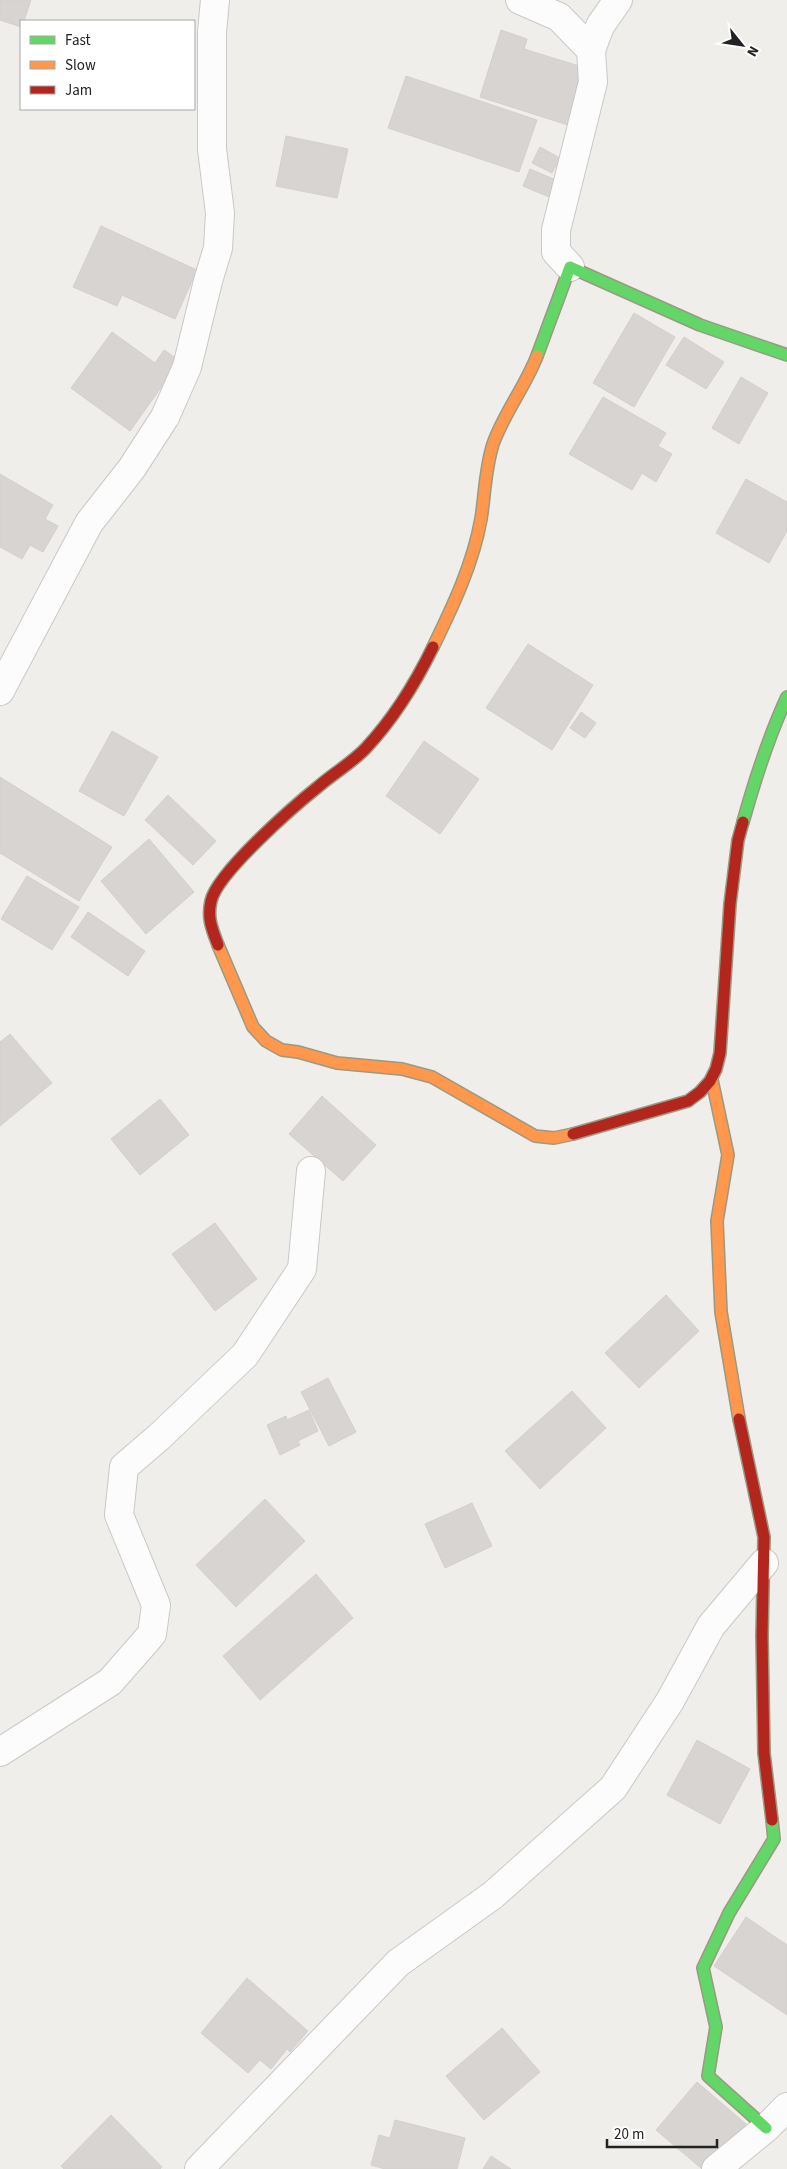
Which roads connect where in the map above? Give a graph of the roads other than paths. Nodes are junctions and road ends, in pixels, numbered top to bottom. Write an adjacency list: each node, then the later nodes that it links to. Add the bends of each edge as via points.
1 (215, 0): 7 (street, via 212,149 220,212 218,248 188,368 165,417 132,468 89,523)
2 (520, 0): 4 (street, via 559,17)
3 (618, 0): 4 (street, via 600,26)
4 (591, 50): 5 (street, via 593,82 556,230 556,252)
5 (570, 267): 6 (street, via 700,325); 9 (street, via 534,364 498,431 488,462 482,520 473,553 452,608 422,670 400,707 365,749 316,788 237,860 223,877 211,901 209,922 245,1011 266,1041 282,1050 337,1063 402,1068 432,1077 535,1136 568,1136 688,1102)
6 (787, 355)
7 (0, 691)
8 (787, 697): 9 (street, via 756,775 738,840 720,1053)
9 (712, 1080): 11 (street, via 728,1154 718,1221 721,1312 764,1536)
10 (312, 1171): 12 (street, via 302,1269 245,1355 124,1467 119,1515 156,1605 152,1634 110,1682)
11 (764, 1563): 14 (street, via 764,1753 774,1839 729,1913 703,1968 716,2028 708,2076); 15 (street, via 711,1626 670,1701 613,1788 493,1895 398,1963)
12 (0, 1752)
13 (787, 2107): 14 (street)
14 (766, 2128): 16 (street)
15 (199, 2169)
16 (716, 2169)

